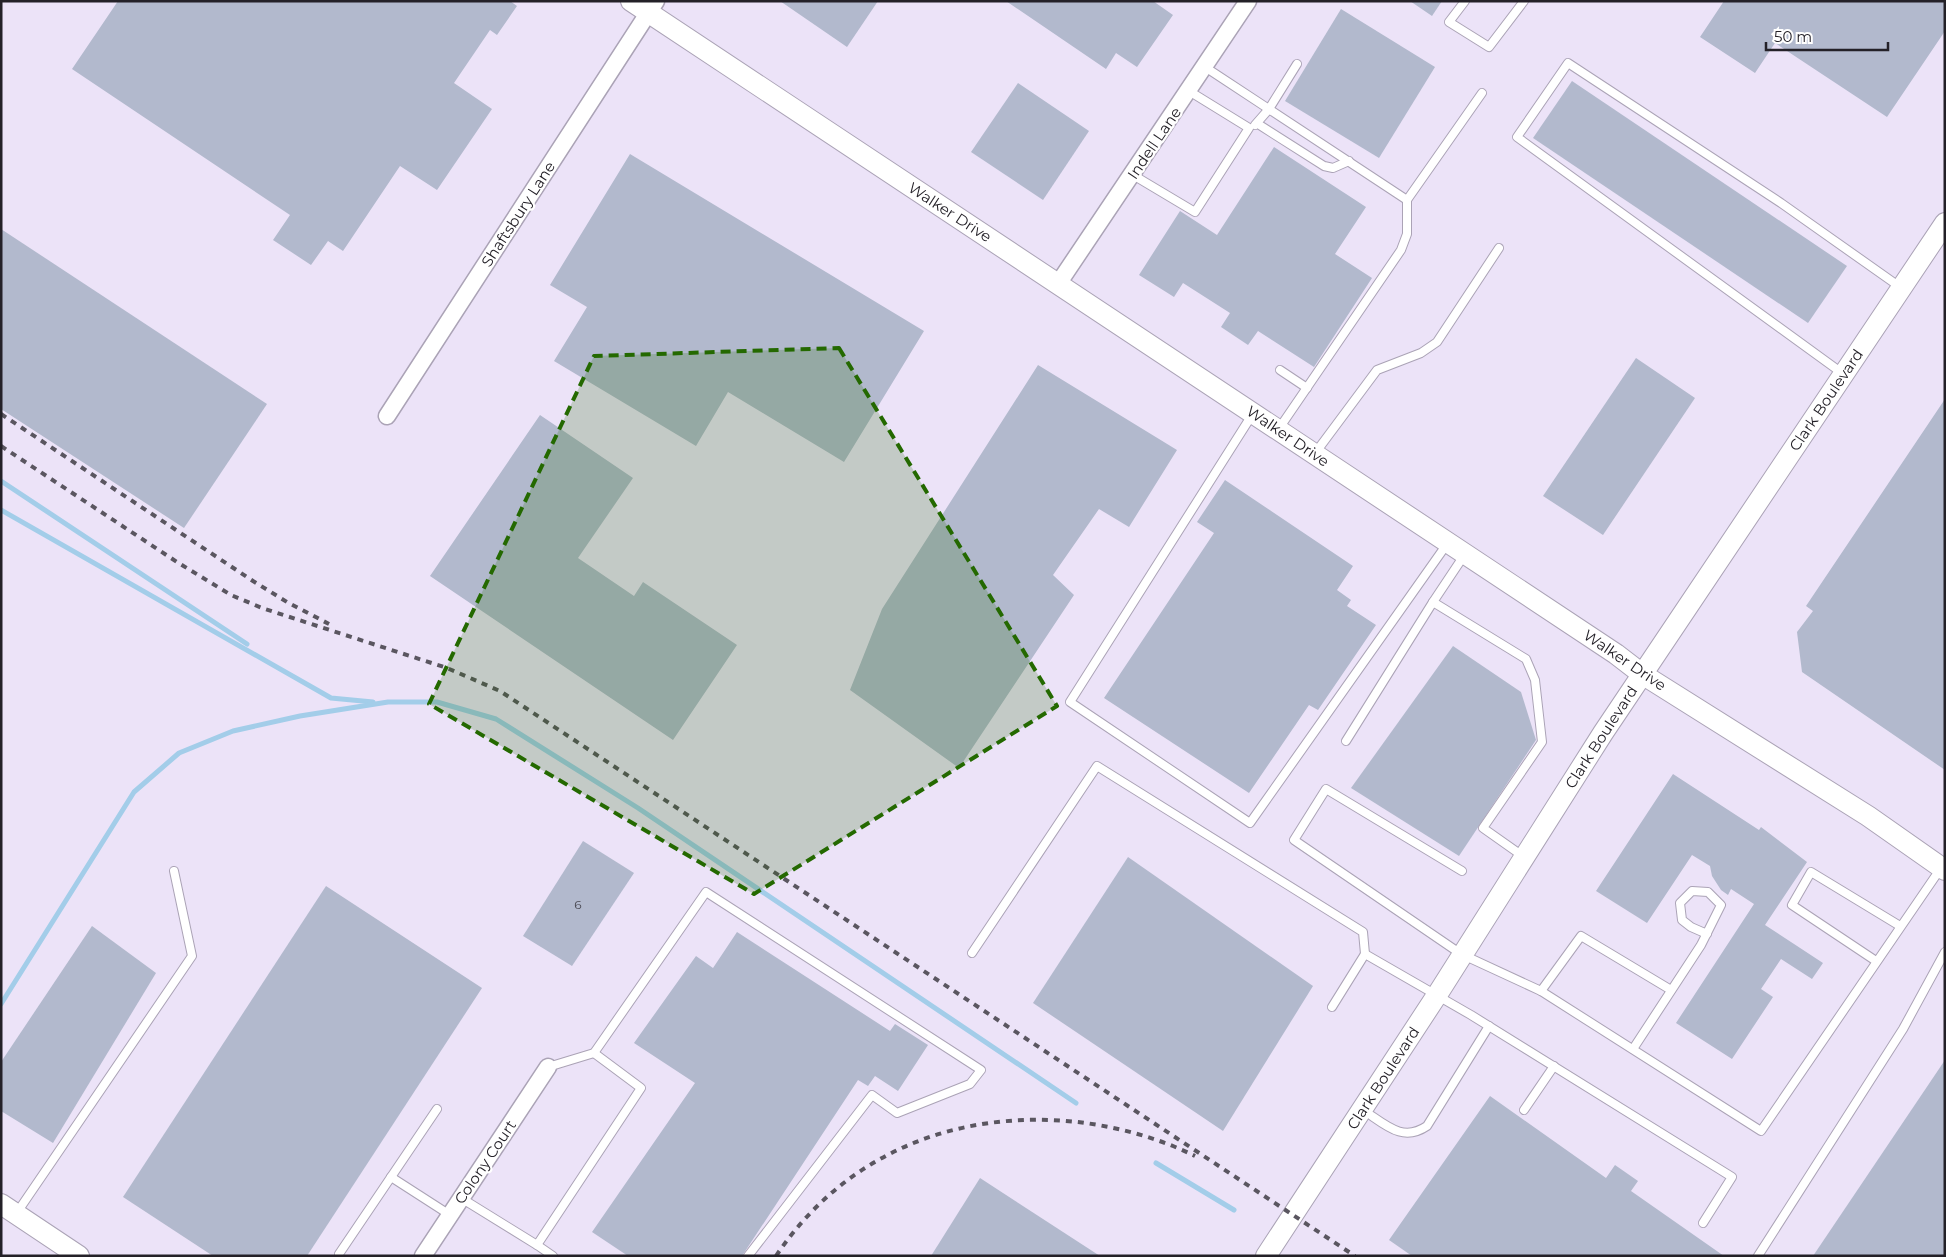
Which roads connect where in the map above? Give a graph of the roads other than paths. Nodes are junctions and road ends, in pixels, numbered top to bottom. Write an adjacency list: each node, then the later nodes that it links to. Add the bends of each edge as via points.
1 (631, 1): 5 (street, Walker Drive)
2 (1248, 1): 7 (street, Indell Lane)
3 (1465, 1): 4 (lane, via 1449,22 1489,47)
4 (1524, 1)
5 (652, 7): 18 (street, Walker Drive); 24 (street, Shaftsbury Lane)
6 (1297, 64): 10 (lane)
7 (1205, 67): 8 (street, Indell Lane); 10 (lane)
8 (1189, 91): 12 (lane); 14 (street, Indell Lane)
9 (1482, 93): 15 (lane)
10 (1269, 109): 11 (lane); 13 (lane)
11 (1258, 124): 12 (lane); 13 (lane, via 1324,166 1333,168)
12 (1249, 128): 14 (lane, via 1195,212)
13 (1348, 162): 15 (lane)
14 (1133, 175): 18 (street, Indell Lane)
15 (1407, 200): 22 (lane, via 1407,234 1401,250)
16 (1945, 223): 19 (street, Clark Boulevard)
17 (1499, 248): 26 (lane, via 1438,342 1421,353 1377,370)
18 (1058, 284): 23 (street, Walker Drive)
19 (1902, 288): 21 (street, Clark Boulevard); 21 (lane, via 1781,203 1568,62 1516,137)
20 (1280, 370): 22 (lane)
21 (1844, 374): 30 (street, Clark Boulevard)
22 (1307, 388): 25 (lane)
23 (1253, 413): 25 (street, Walker Drive); 27 (lane, via 1070,702 1250,823)
24 (387, 416)
25 (1278, 430): 26 (street, Walker Drive)
26 (1314, 454): 27 (street, Walker Drive)
27 (1448, 543): 28 (street, Walker Drive)
28 (1465, 554): 29 (lane); 30 (street, Walker Drive)
29 (1433, 602): 31 (lane); 32 (lane, via 1526,659 1535,680 1542,742 1483,828)
30 (1642, 674): 32 (street, Clark Boulevard); 33 (street, Walker Drive, via 1868,816)
31 (1346, 741)
32 (1524, 857): 41 (street, Clark Boulevard)
33 (1943, 868): 36 (lane)
34 (174, 871): 57 (lane, via 192,956)
35 (1462, 871): 41 (lane, via 1326,789 1294,840)
36 (1900, 926): 42 (lane); 42 (lane, via 1811,872 1792,905)
37 (1707, 934): 37 (lane, via 1721,906 1708,892 1692,891 1680,903 1682,920); 43 (lane)
38 (1945, 952): 67 (lane, via 1902,1029)
39 (972, 953): 40 (lane, via 1097,766 1363,932)
40 (1365, 954): 45 (lane); 46 (lane)
41 (1461, 954): 44 (lane); 45 (street, Clark Boulevard)
42 (1876, 961): 48 (lane, via 1761,1131)
43 (1671, 990): 44 (lane, via 1580,936); 48 (lane)
44 (1541, 991): 48 (lane)
45 (1436, 995): 47 (lane); 53 (street, Clark Boulevard)
46 (1332, 1007)
47 (1489, 1026): 50 (lane); 53 (lane, via 1427,1126 1417,1133 1394,1130)
48 (1633, 1050)
49 (594, 1053): 51 (lane); 60 (lane, via 641,1088); 65 (lane, via 706,892 981,1070 970,1084 898,1113 872,1095)
50 (1554, 1066): 54 (lane); 59 (lane, via 1732,1177)
51 (548, 1067): 56 (street, Colony Court)
52 (437, 1109): 55 (lane)
53 (1362, 1109): 66 (street, Clark Boulevard)
54 (1524, 1110)
55 (391, 1177): 58 (lane); 61 (lane)
56 (461, 1198): 58 (street, Colony Court); 60 (lane)
57 (9, 1209): 62 (street)
58 (450, 1215): 63 (street, Colony Court)
59 (1702, 1223)
60 (537, 1245): 64 (lane)
61 (339, 1254)
62 (79, 1256)
63 (422, 1256)
64 (553, 1256)
65 (748, 1256)
66 (1266, 1256)
67 (1758, 1256)

